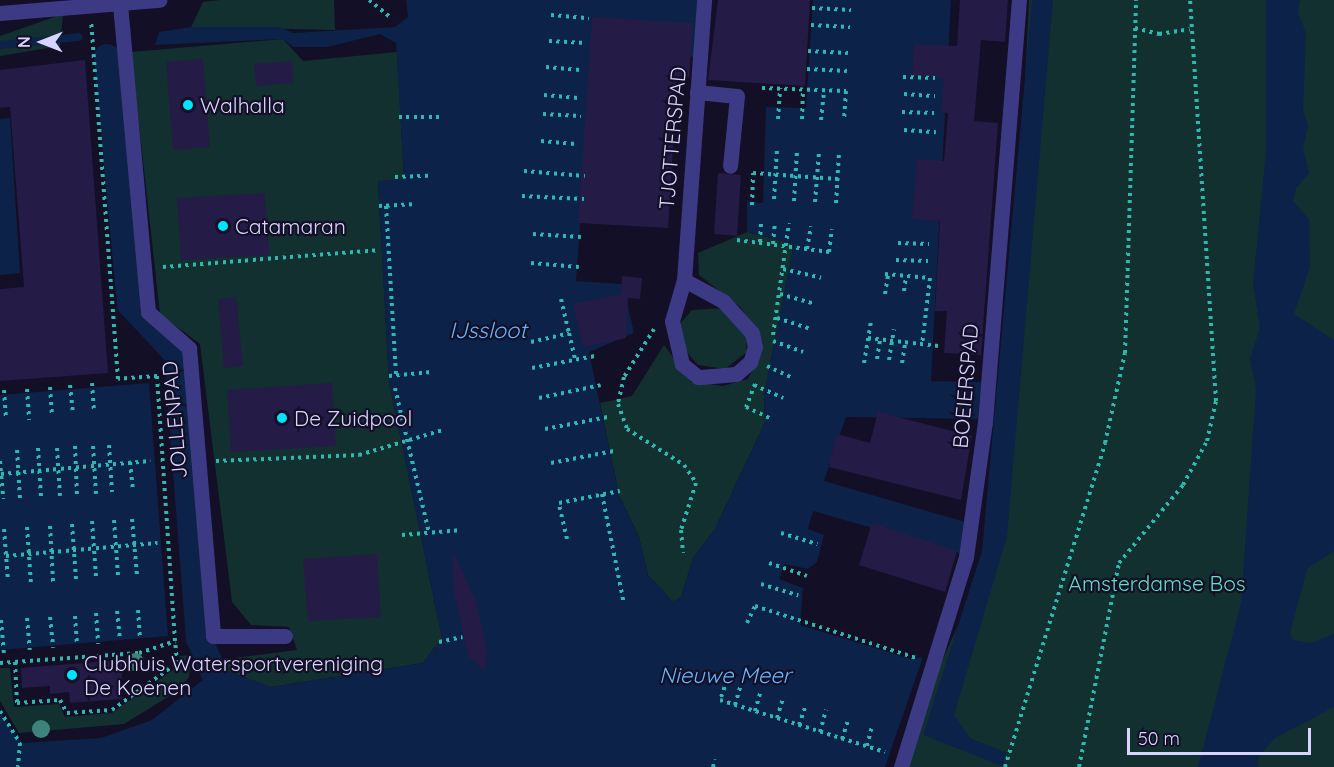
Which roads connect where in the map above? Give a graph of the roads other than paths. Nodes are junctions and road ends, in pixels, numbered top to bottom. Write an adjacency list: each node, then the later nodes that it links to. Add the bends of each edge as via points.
1 (159, 0): 4 (lane)
2 (704, 0): 6 (lane, TJOTTERSPAD)
3 (1019, 0): 10 (lane, BOEIERSPAD, via 985,422 966,556)
4 (120, 4): 5 (lane); 9 (lane, JOLLENPAD, via 148,312 189,348 213,636)
5 (0, 13)
6 (697, 92): 7 (lane, via 737,96); 8 (lane, TJOTTERSPAD)
7 (730, 166)
8 (684, 280): 8 (lane, via 672,321 672,342 682,364 698,376 736,374 750,363 755,347 752,333 723,301)
9 (285, 636)
10 (901, 767)

